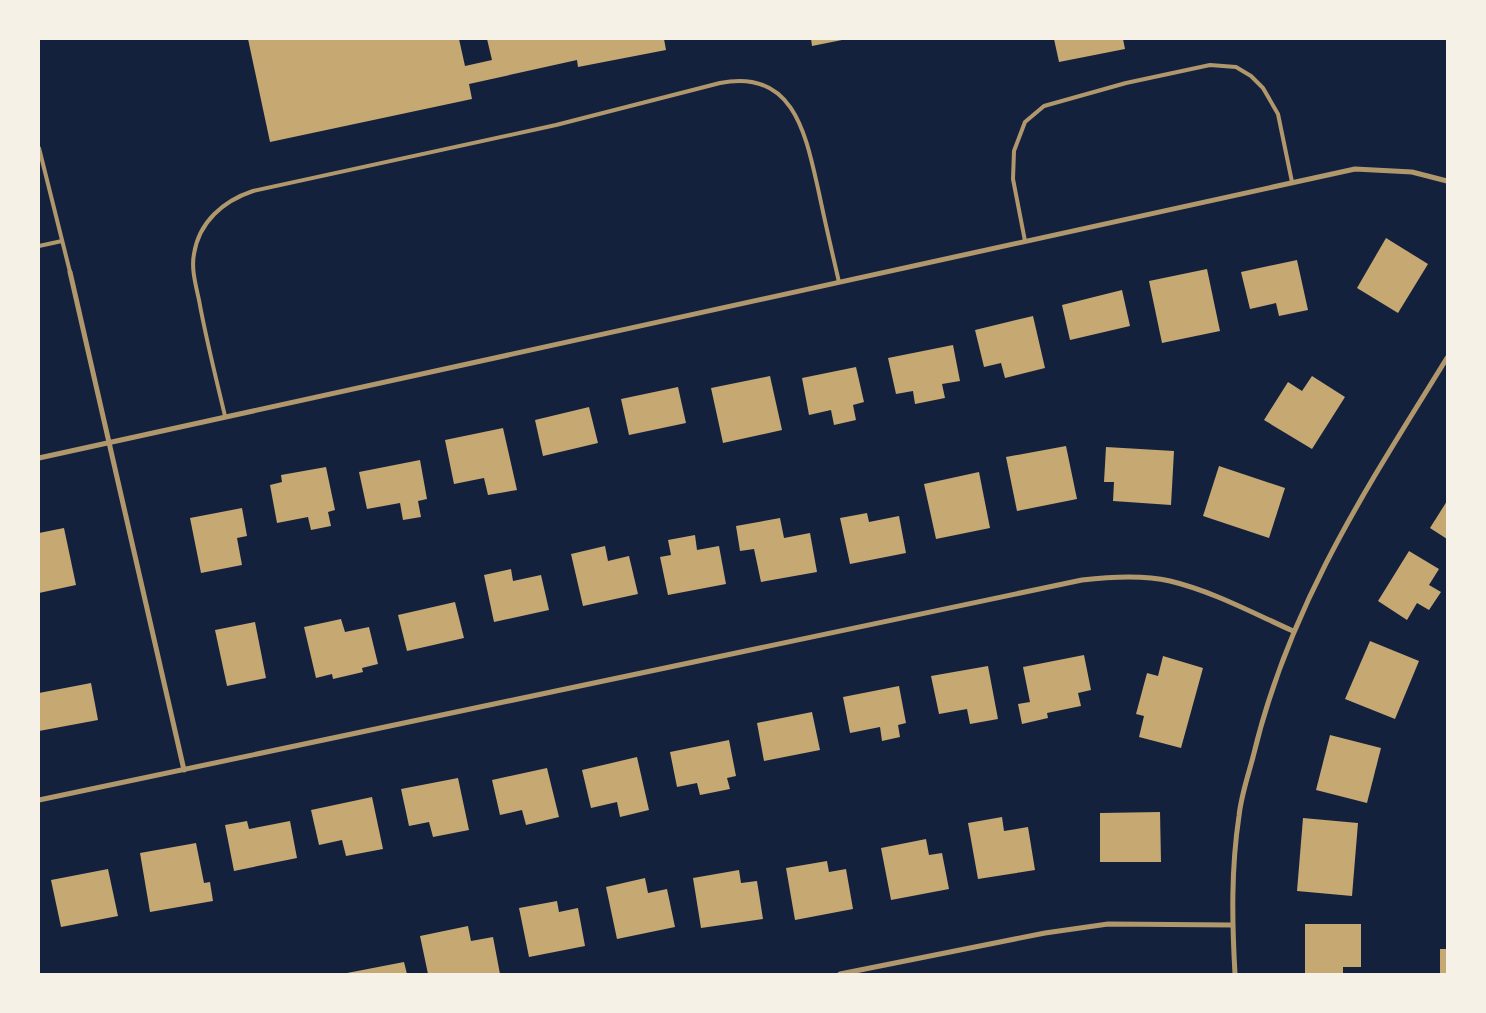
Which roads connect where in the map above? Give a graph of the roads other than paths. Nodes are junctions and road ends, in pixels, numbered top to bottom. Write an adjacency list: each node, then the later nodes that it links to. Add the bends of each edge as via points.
1 (39, 148): 4 (lane)
2 (1447, 181): 3 (street, via 1412,172 1355,168)
3 (1292, 182): 5 (street); 5 (lane, via 1278,114 1263,88 1251,76 1236,67 1210,65 1135,81 1044,106 1025,122 1014,150 1013,179)
4 (62, 241): 6 (lane); 7 (lane)
5 (1025, 241): 8 (street)
6 (39, 246)
7 (70, 272): 11 (street)
8 (838, 282): 10 (street); 10 (lane, via 808,144 796,113 759,82 739,79 720,83 234,197 208,221 193,256 194,278)
9 (1447, 358): 13 (street, via 1358,501)
10 (225, 416): 11 (street)
11 (109, 442): 12 (street); 14 (street)
12 (39, 458)
13 (1293, 631): 14 (street, via 1212,595 1168,580 1091,579 921,612); 16 (street, via 1261,721 1239,814)
14 (184, 770): 15 (street)
15 (39, 800)
16 (1232, 925): 17 (street, via 1108,924 1045,933); 18 (street)
17 (840, 974)
18 (1235, 974)

